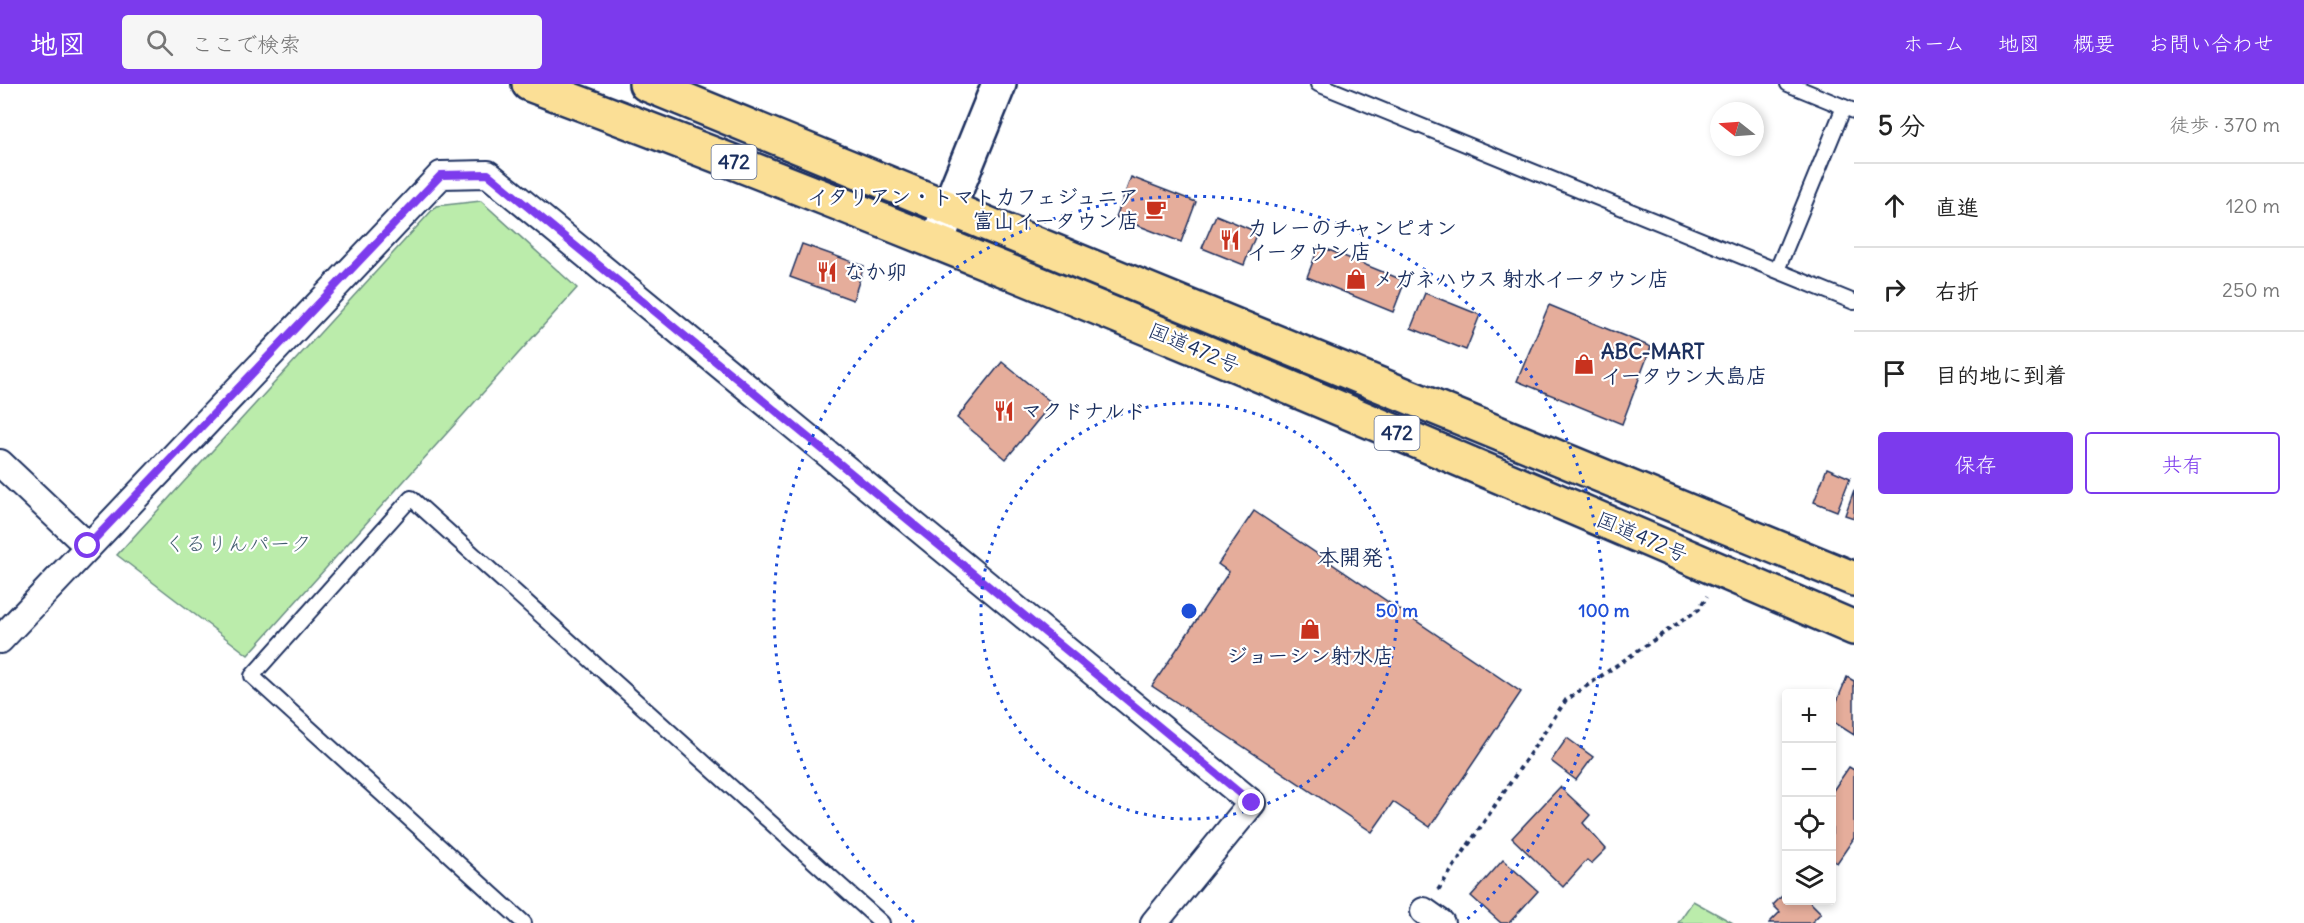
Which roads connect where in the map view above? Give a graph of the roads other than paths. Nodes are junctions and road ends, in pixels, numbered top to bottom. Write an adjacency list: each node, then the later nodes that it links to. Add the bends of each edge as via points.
1 (529, 84): 8 (highway, 国道472号 / 472)
2 (646, 84): 7 (highway, 国道472号 / 472)
3 (999, 84): 7 (street)
4 (1318, 84): 9 (lane)
5 (1788, 84): 6 (lane)
6 (1849, 109): 9 (lane)
7 (949, 207): 8 (street); 13 (highway, 国道472号 / 472)
8 (938, 241): 14 (highway, 国道472号 / 472)
9 (1777, 270): 10 (lane)
10 (1854, 302)
11 (0, 463): 12 (street)
12 (88, 546): 15 (street); 18 (street, via 441,175 488,174 1252,803)
13 (1854, 579)
14 (1854, 627)
15 (0, 640)
16 (524, 923): 17 (lane, via 252,676 411,498)
17 (882, 923)
18 (1154, 923)

